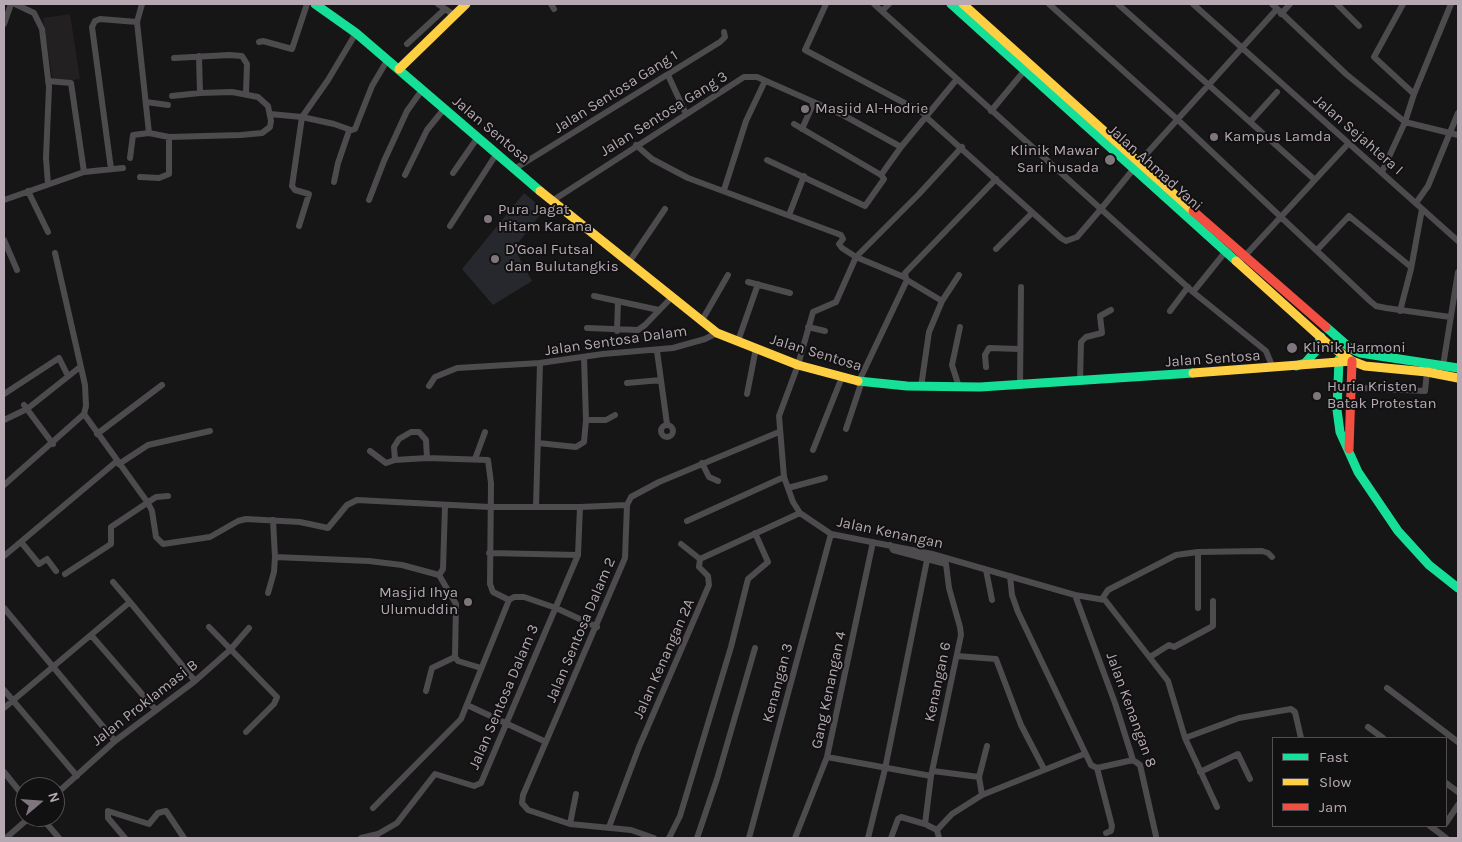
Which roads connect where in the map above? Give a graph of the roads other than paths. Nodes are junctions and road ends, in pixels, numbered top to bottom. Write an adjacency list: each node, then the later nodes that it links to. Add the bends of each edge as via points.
1 (11, 4): 25 (street)
2 (15, 4): 39 (street, via 34,13 42,29)
3 (142, 4): 24 (street)
4 (307, 4): 29 (street, via 292,49)
5 (315, 4): 28 (street, Jalan Sentosa)
6 (438, 4): 20 (street)
7 (466, 4): 23 (street)
8 (826, 4): 57 (street, via 805,50)
9 (874, 4): 22 (street)
10 (889, 4): 22 (street)
11 (951, 4): 36 (street, Jalan Ahmad Yani)
12 (963, 4): 76 (street, Jalan Ahmad Yani)
13 (1048, 4): 58 (street)
14 (1118, 4): 41 (street)
15 (1194, 4): 31 (street, Jalan Sejahtera I)
16 (1290, 4): 21 (street)
17 (1337, 4): 26 (street)
18 (1403, 4): 46 (street, via 1374,57)
19 (1451, 4): 46 (street)
20 (445, 9): 23 (street); 30 (street)
21 (1276, 9): 31 (street); 60 (street, via 1353,80)
22 (882, 11): 38 (street)
23 (454, 15): 35 (street)
24 (136, 22): 48 (street); 79 (street, via 100,19 95,20 92,27)
25 (4, 24)
26 (1359, 26)
27 (724, 32): 37 (street, Jalan Sentosa Gang 1, via 725,38 720,42)
28 (356, 33): 34 (street, Jalan Sentosa); 56 (street)
29 (259, 42)
30 (407, 44)
31 (1242, 48): 41 (street); 69 (street, Jalan Sejahtera I)
32 (199, 56): 33 (street); 44 (street); 45 (street, via 244,58 247,64)
33 (174, 58)
34 (388, 59): 35 (street, Jalan Sentosa); 63 (street)
35 (399, 69): 42 (street, Jalan Sentosa)
36 (1025, 70): 52 (street); 76 (street, Jalan Ahmad Yani)
37 (668, 76): 55 (street); 78 (street, Jalan Sentosa Gang 1)
38 (958, 79): 52 (street); 57 (street)
39 (48, 81): 80 (street, via 71,83); 90 (street)
40 (765, 81): 49 (street, Jalan Sentosa Gang 3); 55 (street, Jalan Sentosa Gang 3, via 744,77); 91 (street, via 746,121)
41 (1210, 84): 58 (street); 59 (street)
42 (422, 90): 51 (street, Jalan Sentosa); 94 (street, via 407,111)
43 (1277, 92): 59 (street)
44 (200, 93): 45 (street); 47 (street)
45 (246, 93): 54 (street, via 264,101)
46 (1414, 94): 60 (street)
47 (172, 96)
48 (146, 102): 50 (street); 64 (street)
49 (814, 102): 62 (street); 71 (street, Jalan Sentosa Gang 3)
50 (168, 105)
51 (444, 109): 68 (street, Jalan Sentosa); 84 (street, via 427,130)
52 (991, 111): 99 (street)
53 (1458, 112): 65 (street)
54 (270, 114): 56 (street); 67 (street, via 270,127 262,133)
55 (686, 114): 70 (street, Jalan Sentosa Gang 3)
56 (302, 116): 63 (street); 103 (street, via 292,186 309,194)
57 (926, 116): 71 (street); 72 (street)
58 (1178, 120): 76 (street); 102 (street)
59 (1250, 122): 88 (street)
60 (1405, 122): 65 (street); 81 (street)
61 (794, 124): 62 (street)
62 (802, 129): 83 (street)
63 (351, 130): 89 (street)
64 (149, 133): 67 (street); 74 (street, via 133,135)
65 (1450, 133): 66 (street); 96 (street, via 1428,186)
66 (1458, 134)
67 (169, 138): 86 (street, via 169,174 159,178)
68 (478, 138): 73 (street, Jalan Sentosa); 82 (street)
69 (1348, 144): 81 (street, Jalan Sejahtera I); 88 (street)
70 (636, 145): 91 (street, via 668,168); 95 (street, Jalan Sentosa Gang 3)
71 (901, 147): 83 (street)
72 (962, 147): 87 (street); 112 (street)
73 (497, 153): 78 (street, Jalan Sentosa); 104 (street)
74 (130, 158)
75 (767, 160): 85 (street)
76 (1137, 165): 99 (street); 110 (street, Jalan Ahmad Yani); 113 (street, Jalan Ahmad Yani)
77 (123, 168): 79 (street)
78 (516, 168): 95 (street, Jalan Sentosa)
79 (111, 169): 80 (street)
80 (84, 172): 90 (street)
81 (1382, 172): 96 (street, Jalan Sejahtera I)
82 (453, 173)
83 (881, 174): 85 (street, via 884,179 865,206)
84 (405, 175)
85 (804, 176): 101 (street)
86 (140, 177)
87 (996, 179): 100 (street); 120 (street, via 905,273)
88 (1315, 180): 102 (street)
89 (334, 182)
90 (48, 184): 92 (street)
91 (724, 190): 101 (street)
92 (28, 191): 93 (street); 105 (street)
93 (4, 200)
94 (370, 200)
95 (552, 200): 114 (street, Jalan Sentosa)
96 (1416, 202): 97 (street, Jalan Sejahtera I)
97 (1422, 208): 107 (street, Jalan Sejahtera I); 115 (street)
98 (665, 209): 114 (street)
99 (1101, 209): 100 (street, via 1077,237 1066,241); 124 (street)
100 (1032, 213): 108 (street)
101 (790, 215): 112 (street, via 841,235 839,246)
102 (1280, 217): 109 (street); 113 (street)
103 (299, 226)
104 (450, 226)
105 (48, 232)
106 (4, 240): 116 (street)
107 (1458, 241)
108 (996, 249)
109 (1317, 250): 115 (street, via 1349,216); 133 (street, via 1376,306)
110 (1226, 251): 113 (street, Jalan Ahmad Yani); 124 (street)
111 (55, 253): 157 (street)
112 (856, 257): 120 (street); 137 (street, via 836,302 813,312)
113 (1241, 259): 142 (street, Jalan Ahmad Yani); 143 (street, Jalan Ahmad Yani)
114 (629, 262): 127 (street, Jalan Sentosa)
115 (1411, 267): 133 (street)
116 (17, 270)
117 (1458, 272): 134 (street)
118 (728, 275): 135 (street)
119 (959, 275): 129 (street)
120 (906, 278): 129 (street); 165 (street)
121 (748, 282): 122 (street)
122 (758, 284): 125 (street); 144 (street)
123 (1021, 287): 146 (street)
124 (1191, 290): 132 (street); 158 (street, via 1266,351)
125 (790, 293)
126 (594, 296): 128 (street)
127 (672, 297): 130 (street); 135 (street, Jalan Sentosa)
128 (618, 301): 130 (street); 139 (street)
129 (942, 301): 171 (street, via 929,332)
130 (659, 310): 139 (street, via 638,330)
131 (1111, 310): 166 (street, via 1100,316 1100,335 1086,337 1081,342)
132 (1170, 311)
133 (1400, 311): 134 (street)
134 (1450, 317): 156 (street)
135 (701, 322): 141 (street, Jalan Sentosa)
136 (960, 326): 172 (street, via 952,365)
137 (808, 327): 140 (street); 153 (street)
138 (587, 328): 139 (street)
139 (617, 331)
140 (825, 331)
141 (717, 333): 144 (street, Jalan Sentosa); 147 (street, Jalan Sentosa Dalam, via 706,339)
142 (1321, 337): 148 (street, Jalan Ahmad Yani); 155 (street, via 1315,352)
143 (1340, 340): 148 (street); 150 (street); 156 (street, via 1360,353)
144 (738, 341): 145 (street, Jalan Sentosa)
145 (756, 348): 153 (street, Jalan Sentosa); 175 (street)
146 (1019, 348): 154 (street, via 989,348 985,355); 170 (street)
147 (657, 350): 149 (street, Jalan Sentosa Dalam); 164 (street)
148 (1341, 353): 150 (street, Jalan Ahmad Yani); 152 (street)
149 (584, 357): 151 (street, Jalan Sentosa Dalam); 180 (street)
150 (1352, 361): 152 (street, Jalan Sentosa); 160 (street, via 1365,366); 189 (street)
151 (540, 363): 169 (street, via 448,370 435,377); 187 (street, Jalan Sentosa Dalam)
152 (1338, 363): 155 (street, Jalan Sentosa); 189 (street, via 1340,432)
153 (798, 365): 162 (street, Jalan Sentosa); 185 (street, via 782,403)
154 (986, 366)
155 (1296, 366): 158 (street, Jalan Sentosa)
156 (1443, 366): 159 (street)
157 (80, 367): 161 (street); 177 (street, via 86,398)
158 (1273, 368): 166 (street, Jalan Sentosa)
159 (1458, 368)
160 (1427, 372): 163 (street); 173 (street, via 1426,389 1423,391)
161 (68, 376): 174 (street, via 59,359); 176 (street)
162 (842, 377): 165 (street, Jalan Sentosa); 190 (street)
163 (1458, 378)
164 (661, 380): 167 (street); 181 (street)
165 (861, 381): 171 (street, Jalan Sentosa); 182 (street)
166 (1080, 382): 170 (street, Jalan Sentosa)
167 (627, 383)
168 (162, 385): 186 (street)
169 (430, 386)
170 (1020, 386): 172 (street, Jalan Sentosa)
171 (921, 387): 172 (street, Jalan Sentosa)
172 (959, 388)
173 (1362, 388)
174 (4, 394)
175 (747, 394)
176 (26, 407): 179 (street); 188 (street)
177 (84, 414): 186 (street); 188 (street)
178 (615, 416): 180 (street, via 606,420)
179 (4, 420)
180 (586, 420): 187 (street, via 582,445)
181 (667, 424)
182 (846, 429)
183 (210, 432): 195 (street, via 148,445)
184 (485, 432): 193 (street)
185 (778, 432): 196 (street); 197 (street)
186 (97, 434): 195 (street)
187 (538, 443): 207 (street, Jalan Sentosa Dalam)
188 (53, 444): 200 (street)
189 (1350, 449): 232 (street, via 1369,491 1398,531 1429,565)
190 (813, 450)
191 (370, 451): 194 (street, via 383,462)
192 (427, 458): 193 (street); 194 (street); 194 (street, via 426,440 419,432 411,432 399,439 394,447)
193 (475, 459): 206 (street, via 490,463)
194 (395, 460)
195 (118, 463): 203 (street); 214 (street)
196 (702, 464): 199 (street, via 709,476); 204 (street, via 631,497)
197 (784, 478): 201 (street); 211 (street)
198 (825, 478): 201 (street)
199 (718, 481)
200 (4, 485)
201 (788, 488): 209 (street)
202 (168, 496): 203 (street)
203 (148, 502): 210 (street, via 156,537 163,544 210,538 242,519); 228 (street, via 110,527 110,544)
204 (627, 505): 208 (street); 244 (street, Jalan Sentosa Dalam 2, via 625,558)
205 (445, 506): 206 (street); 210 (street, via 368,500 351,502 328,528); 229 (street, via 443,569)
206 (490, 507): 207 (street); 219 (street)
207 (536, 507): 208 (street)
208 (580, 507): 220 (street, Jalan Sentosa Dalam 3)
209 (800, 513): 212 (street); 213 (street, Jalan Kenangan)
210 (273, 520): 222 (street)
211 (687, 521)
212 (755, 533): 224 (street); 311 (street, via 768,562 748,579 683,808)
213 (831, 534): 215 (street, Jalan Kenangan); 313 (street, Kenangan 3)
214 (20, 542): 221 (street); 227 (street, via 39,564 47,560)
215 (873, 542): 217 (street, Jalan Kenangan); 273 (street, Gang Kenangan 4)
216 (681, 544): 224 (street)
217 (890, 545): 225 (street, Kenangan 6, via 892,550); 226 (street, Jalan Kenangan)
218 (1198, 552): 223 (street, via 1262,551); 235 (street, via 1166,558 1108,590); 242 (street)
219 (489, 553): 220 (street); 236 (street, via 490,588)
220 (578, 555): 241 (street, Jalan Sentosa Dalam 3)
221 (4, 556)
222 (275, 557): 229 (street, via 369,561); 233 (street)
223 (1272, 557)
224 (700, 559): 298 (street, Jalan Kenangan 2A, via 699,567 708,576 709,585 639,747)
225 (927, 560): 249 (street, Kenangan 6, via 944,563 947,567 961,632); 276 (street)
226 (986, 570): 230 (street, Jalan Kenangan); 237 (street)
227 (56, 572)
228 (65, 574)
229 (440, 575): 250 (street, via 456,604)
230 (1010, 576): 234 (street, Jalan Kenangan); 272 (street, via 1018,612)
231 (113, 582): 238 (street)
232 (1458, 588)
233 (268, 593)
234 (1075, 595): 235 (street, Jalan Kenangan); 274 (street, Jalan Kenangan 8)
235 (1102, 599): 251 (street, via 1109,603)
236 (509, 600): 241 (street, via 519,596); 253 (street)
237 (992, 600)
238 (129, 601): 246 (street); 254 (street)
239 (1213, 601): 251 (street, via 1213,626 1174,648 1170,645)
240 (4, 608): 252 (street)
241 (556, 608): 244 (street); 262 (street, Jalan Sentosa Dalam 3)
242 (1198, 608)
243 (209, 627): 248 (street)
244 (597, 627): 269 (street, Jalan Sentosa Dalam 2)
245 (249, 628): 248 (street, Jalan Proklamasi B)
246 (91, 635): 252 (street); 261 (street)
247 (756, 648): 312 (street, via 718,779)
248 (230, 650): 254 (street, Jalan Proklamasi B); 264 (street, via 277,697)
249 (957, 656): 277 (street, via 996,659 1015,711); 280 (street, Kenangan 6)
250 (455, 657): 253 (street, via 458,661); 257 (street, via 432,668)
251 (1150, 657): 267 (street, via 1171,689)
252 (51, 668): 258 (street); 268 (street)
253 (481, 668): 259 (street)
254 (195, 681): 261 (street, Jalan Proklamasi B)
255 (1387, 688): 270 (street)
256 (4, 690): 258 (street)
257 (426, 691)
258 (12, 700): 260 (street); 281 (street)
259 (467, 705): 262 (street); 292 (street, via 456,725)
260 (4, 708)
261 (155, 709): 268 (street, Jalan Proklamasi B)
262 (505, 723): 269 (street); 309 (street, Jalan Sentosa Dalam 3, via 481,783 474,786 434,774 397,823 378,834)
263 (1368, 727): 266 (street)
264 (246, 732)
265 (1301, 737): 267 (street, via 1295,712 1291,709 1239,718)
266 (1382, 737)
267 (1186, 738): 279 (street)
268 (114, 741): 281 (street, Jalan Proklamasi B)
269 (546, 742): 294 (street, Jalan Sentosa Dalam 2, via 522,803 528,810)
270 (1458, 742)
271 (987, 746): 282 (street)
272 (1084, 754): 275 (street); 277 (street)
273 (827, 757): 276 (street); 314 (street, Gang Kenangan 4)
274 (1133, 760): 275 (street); 304 (street, Jalan Kenangan 8, via 1140,765)
275 (1097, 768): 303 (street, via 1112,826)
276 (886, 769): 280 (street); 315 (street)
277 (1044, 769): 289 (street)
278 (4, 772): 285 (street)
279 (1200, 772): 283 (street, via 1238,754); 291 (street)
280 (932, 774): 282 (street); 295 (street, Kenangan 6)
281 (77, 776): 286 (street, Jalan Proklamasi B)
282 (979, 777): 289 (street)
283 (1250, 779)
284 (1447, 784): 287 (street)
285 (15, 786)
286 (65, 786)
287 (1458, 792)
288 (576, 794): 294 (street)
289 (982, 795): 301 (street, via 952,814)
290 (1458, 805): 293 (street)
291 (1216, 807)
292 (373, 808)
293 (1447, 822)
294 (570, 824): 298 (street)
295 (925, 824): 301 (street); 316 (street, via 901,817)
296 (19, 827): 305 (street)
297 (50, 827): 306 (street)
298 (609, 827): 310 (street)
299 (1432, 827): 302 (street)
300 (1442, 827): 302 (street)
301 (937, 830): 317 (street)
302 (1438, 831): 318 (street)
303 (1106, 833)
304 (1156, 836)
305 (6, 838)
306 (59, 838)
307 (124, 838): 308 (street, via 108,818 108,811 149,824 158,814 166,812)
308 (184, 838)
309 (361, 838)
310 (654, 838)
311 (669, 838)
312 (697, 838)
313 (749, 838)
314 (795, 838)
315 (868, 838)
316 (891, 838)
317 (939, 838)
318 (1446, 838)

